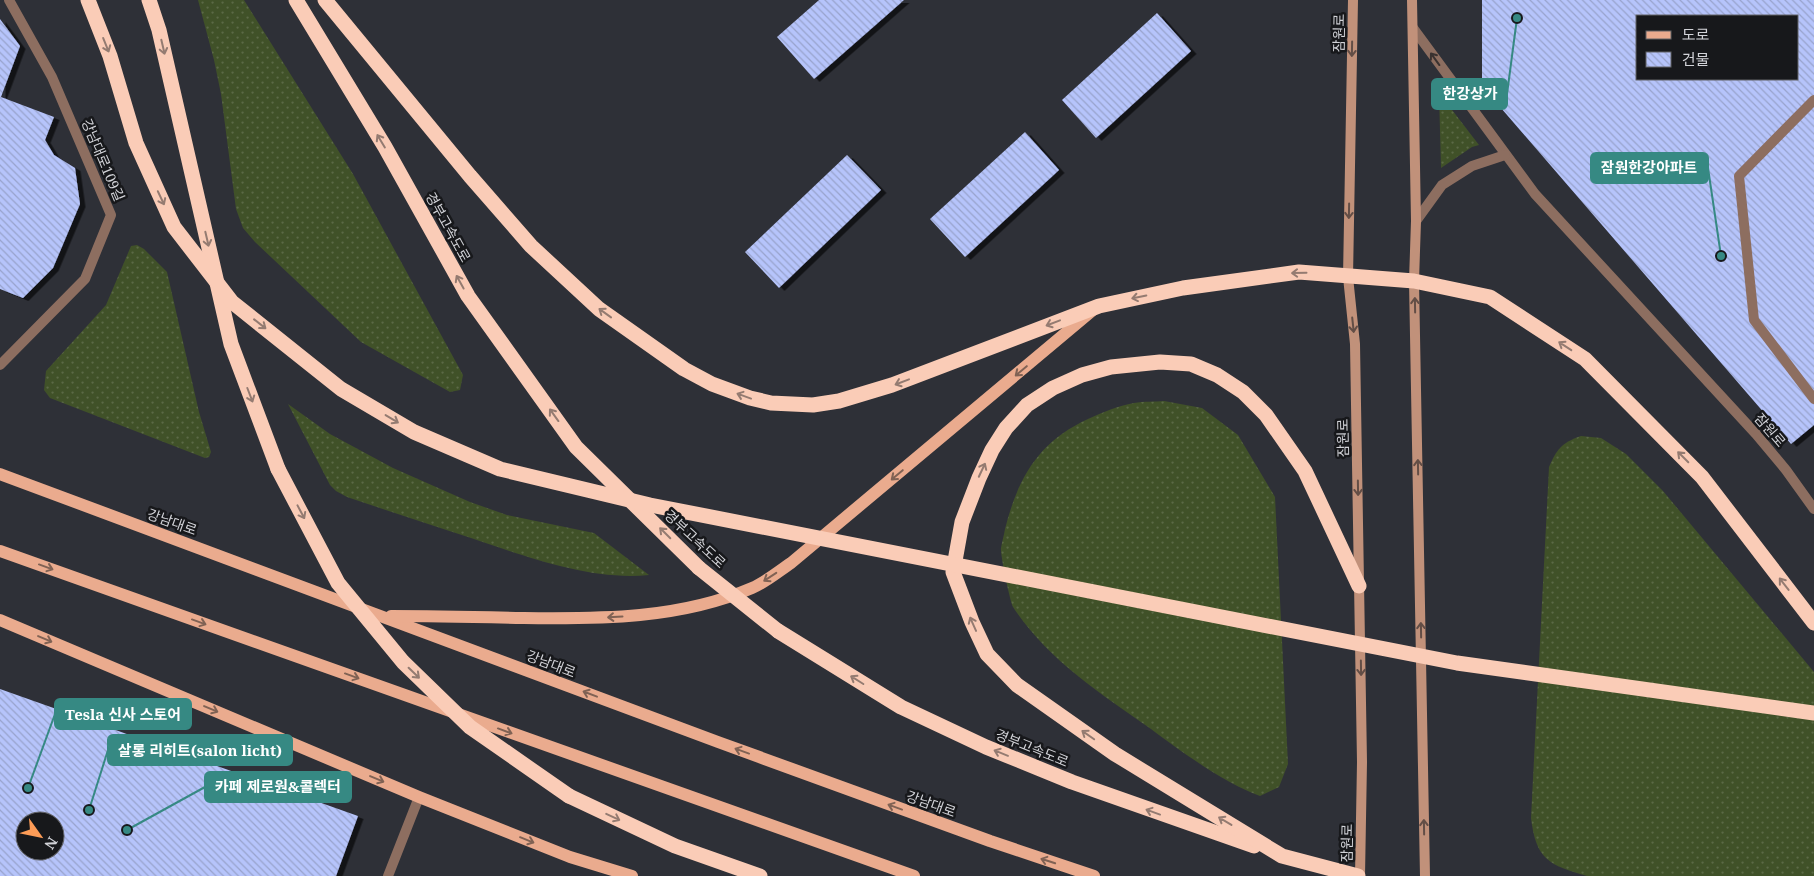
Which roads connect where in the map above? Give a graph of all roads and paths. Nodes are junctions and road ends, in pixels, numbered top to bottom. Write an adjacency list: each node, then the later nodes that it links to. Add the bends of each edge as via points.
1 (10, 0): 15 (street, 강남대로109길, via 52,77 111,215 85,279)
2 (88, 0): 24 (highway, one-way to 24, bridge, via 110,56 136,144 174,226 232,302 341,389 414,432 500,469 650,505 1457,663)
3 (148, 0): 31 (highway, one-way to 31, bridge, via 159,30 231,344 278,469 338,583 403,662 470,727 569,796 675,846)
4 (296, 0): 26 (highway, 경부고속도로, one-way to 4, bridge, via 1090,788 901,708 778,630 699,568 576,446 468,296 385,147)
5 (324, 0): 14 (highway, one-way to 5, via 892,385 839,401 813,405 771,403 712,384 684,369 599,309 531,246)
6 (1353, 0): 12 (main road, 잠원로, one-way to 12)
7 (1412, 0): 8 (main road)
8 (1413, 28): 10 (street, 잠원로, one-way to 8); 11 (main road)
9 (1814, 100): 16 (street, via 1739,176 1754,320)
10 (1506, 155): 11 (street, via 1472,166 1442,185); 18 (street, 잠원로, via 1535,194 1756,434)
11 (1416, 222): 13 (main road)
12 (1348, 277): 13 (highway); 14 (highway, one-way to 14, via 1299,272 1183,288); 20 (main road, 잠원로, one-way to 20, via 1355,344)
13 (1414, 281): 23 (highway, one-way to 13, via 1702,477 1585,359 1490,297); 35 (main road, one-way to 13)
14 (1099, 306): 21 (main road, one-way to 21, via 791,563 754,587 678,610 618,617)
15 (0, 364)
16 (1814, 399)
17 (0, 474): 21 (main road, 강남대로)
18 (1814, 509)
19 (0, 551): 32 (main road, one-way to 32)
20 (1359, 586): 26 (highway, one-way to 20, via 1115,754 1017,685 987,654 952,572 962,522 992,450 1027,405 1082,375 1111,367 1160,362 1191,364 1217,375 1243,392 1266,415 1305,471); 34 (main road, 잠원로, one-way to 34, via 1362,762)
21 (380, 616): 33 (main road, 강남대로, one-way to 21, via 990,842)
22 (0, 620): 25 (main road, one-way to 25)
23 (1814, 623)
24 (1814, 712)
25 (419, 797): 27 (main road, one-way to 27); 28 (street)
26 (1282, 856): 34 (highway)
27 (570, 857): 29 (main road); 30 (main road)
28 (388, 876)
29 (599, 876)
30 (632, 876)
31 (760, 876)
32 (914, 876)
33 (1094, 876)
34 (1359, 876)
35 (1425, 876)

